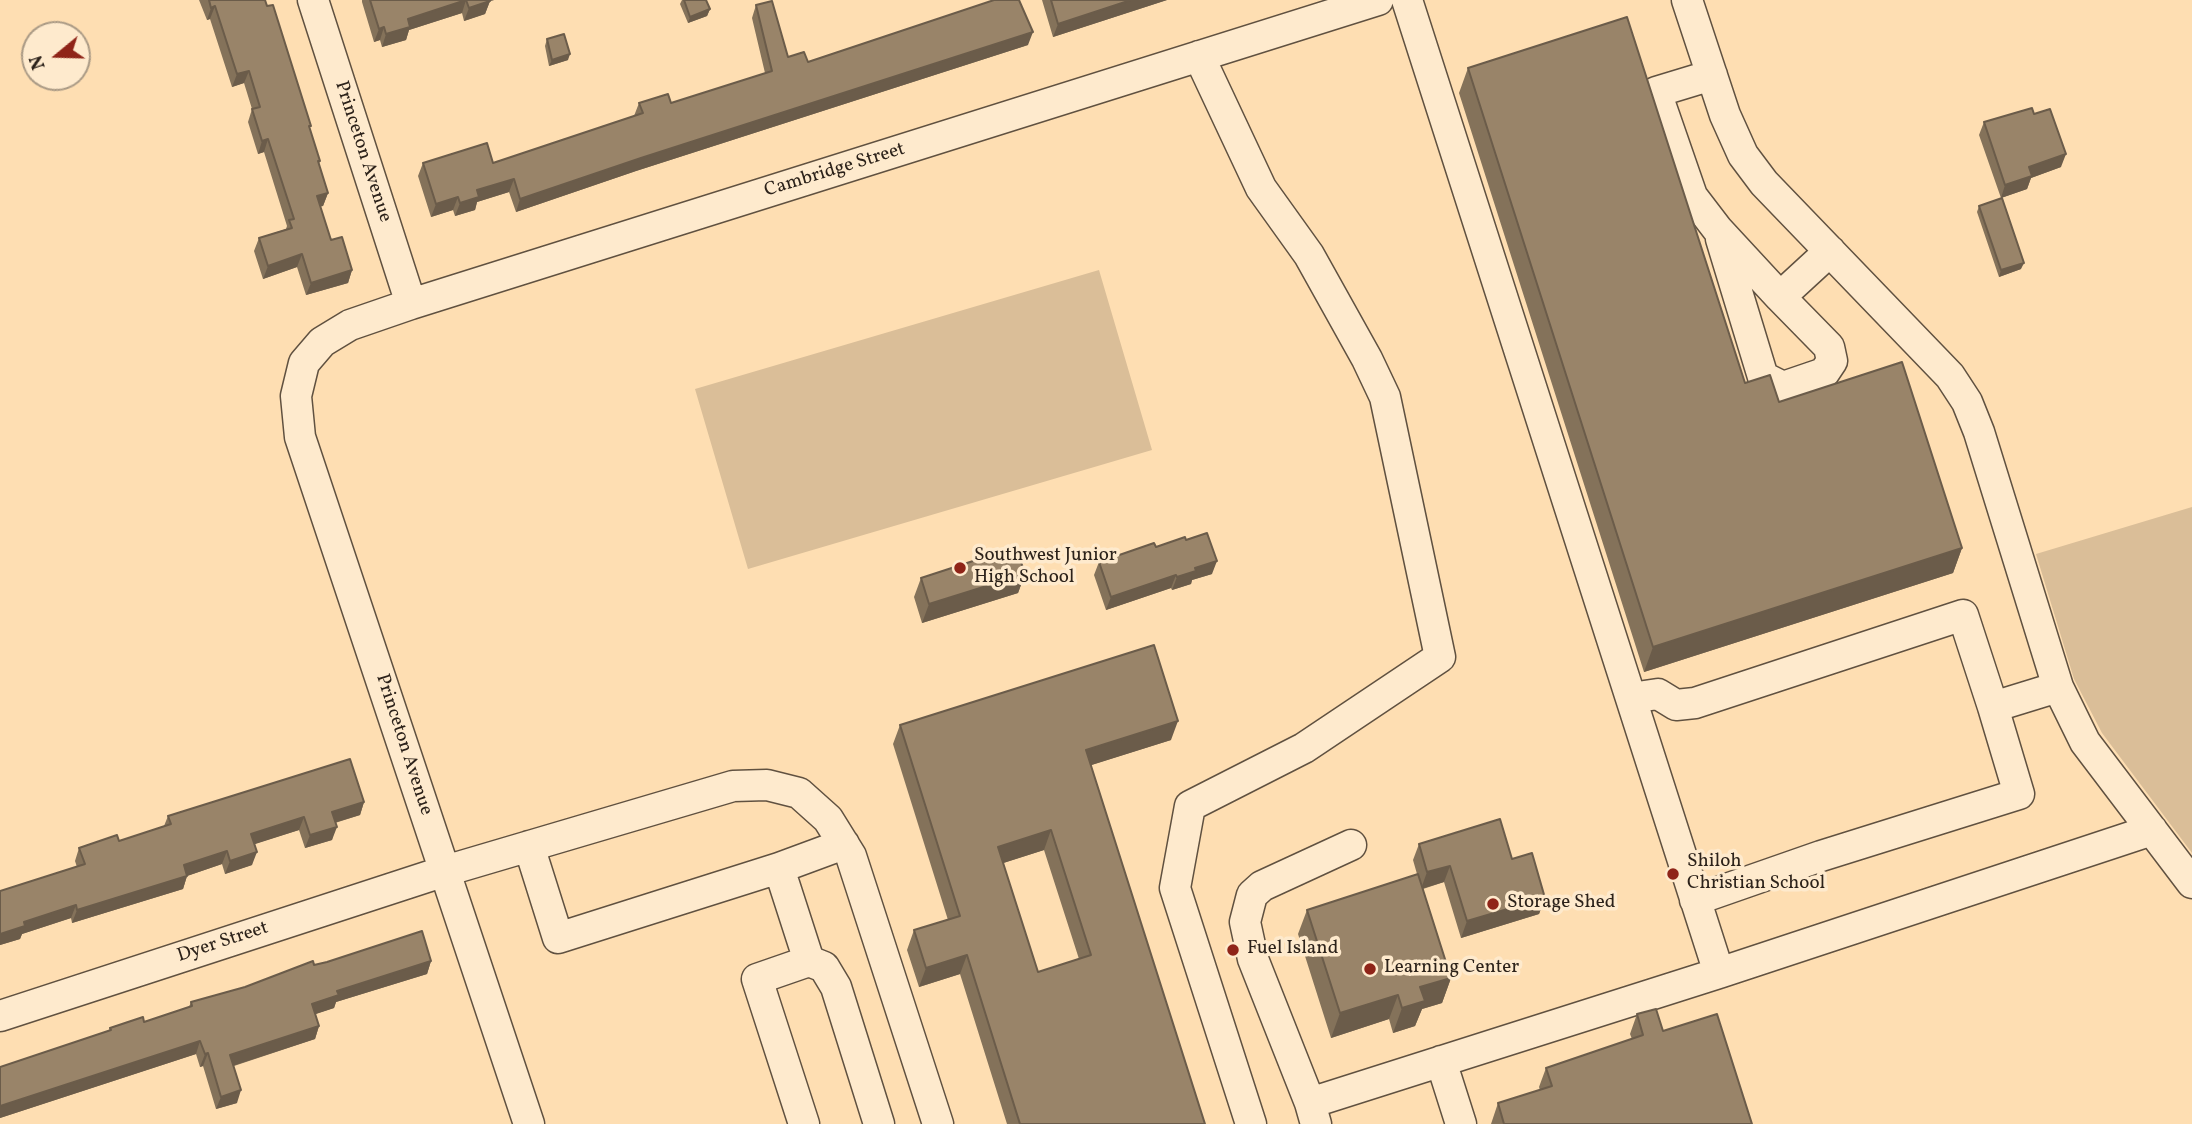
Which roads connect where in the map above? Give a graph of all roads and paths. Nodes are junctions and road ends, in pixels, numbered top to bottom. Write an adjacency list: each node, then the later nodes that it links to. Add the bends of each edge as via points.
1 (313, 0): 10 (street, Princeton Avenue)
2 (1378, 0): 5 (street, Cambridge Street)
3 (1407, 0): 13 (street)
4 (1687, 0): 6 (street)
5 (1199, 56): 10 (street, Cambridge Street); 32 (street, via 1261,188 1309,255 1385,397 1440,657 1304,748 1190,806 1175,888)
6 (1712, 75): 7 (street, via 1656,92 1692,196); 8 (street, via 1743,155)
7 (1718, 230): 9 (street); 9 (street, via 1763,377 1783,387 1824,373 1832,361 1829,347)
8 (1830, 251): 9 (street); 12 (street, via 1950,376 1967,402)
9 (1780, 297)
10 (411, 304): 11 (street, Cambridge Street, via 350,325 322,342)
11 (303, 363): 20 (street, Princeton Avenue, via 296,396 300,437)
12 (2058, 687): 14 (street); 15 (street, via 2085,742)
13 (1631, 698): 14 (street, via 1658,694 1676,705 1695,703 1963,615); 22 (street)
14 (1993, 707): 22 (street, via 2018,794)
15 (2152, 830): 21 (street); 24 (street)
16 (844, 844): 18 (street, Dyer Street, via 828,818 799,793 767,785 733,786); 19 (street); 31 (street, Dyer Street)
17 (1351, 845): 27 (street, via 1262,886 1252,895 1245,922 1253,959)
18 (529, 846): 19 (street, via 558,938); 20 (street, Dyer Street)
19 (779, 868): 23 (street)
20 (445, 871): 25 (street, Dyer Street); 28 (street, Princeton Avenue)
21 (2192, 883)
22 (1695, 900): 24 (street)
23 (809, 961): 29 (street, via 757,979); 30 (street, via 824,967 836,987)
24 (1718, 973): 26 (street)
25 (0, 1016)
26 (1441, 1061): 27 (street); 33 (street)
27 (1313, 1114)
28 (529, 1124)
29 (804, 1124)
30 (879, 1124)
31 (938, 1124)
32 (1251, 1124)
33 (1461, 1124)

